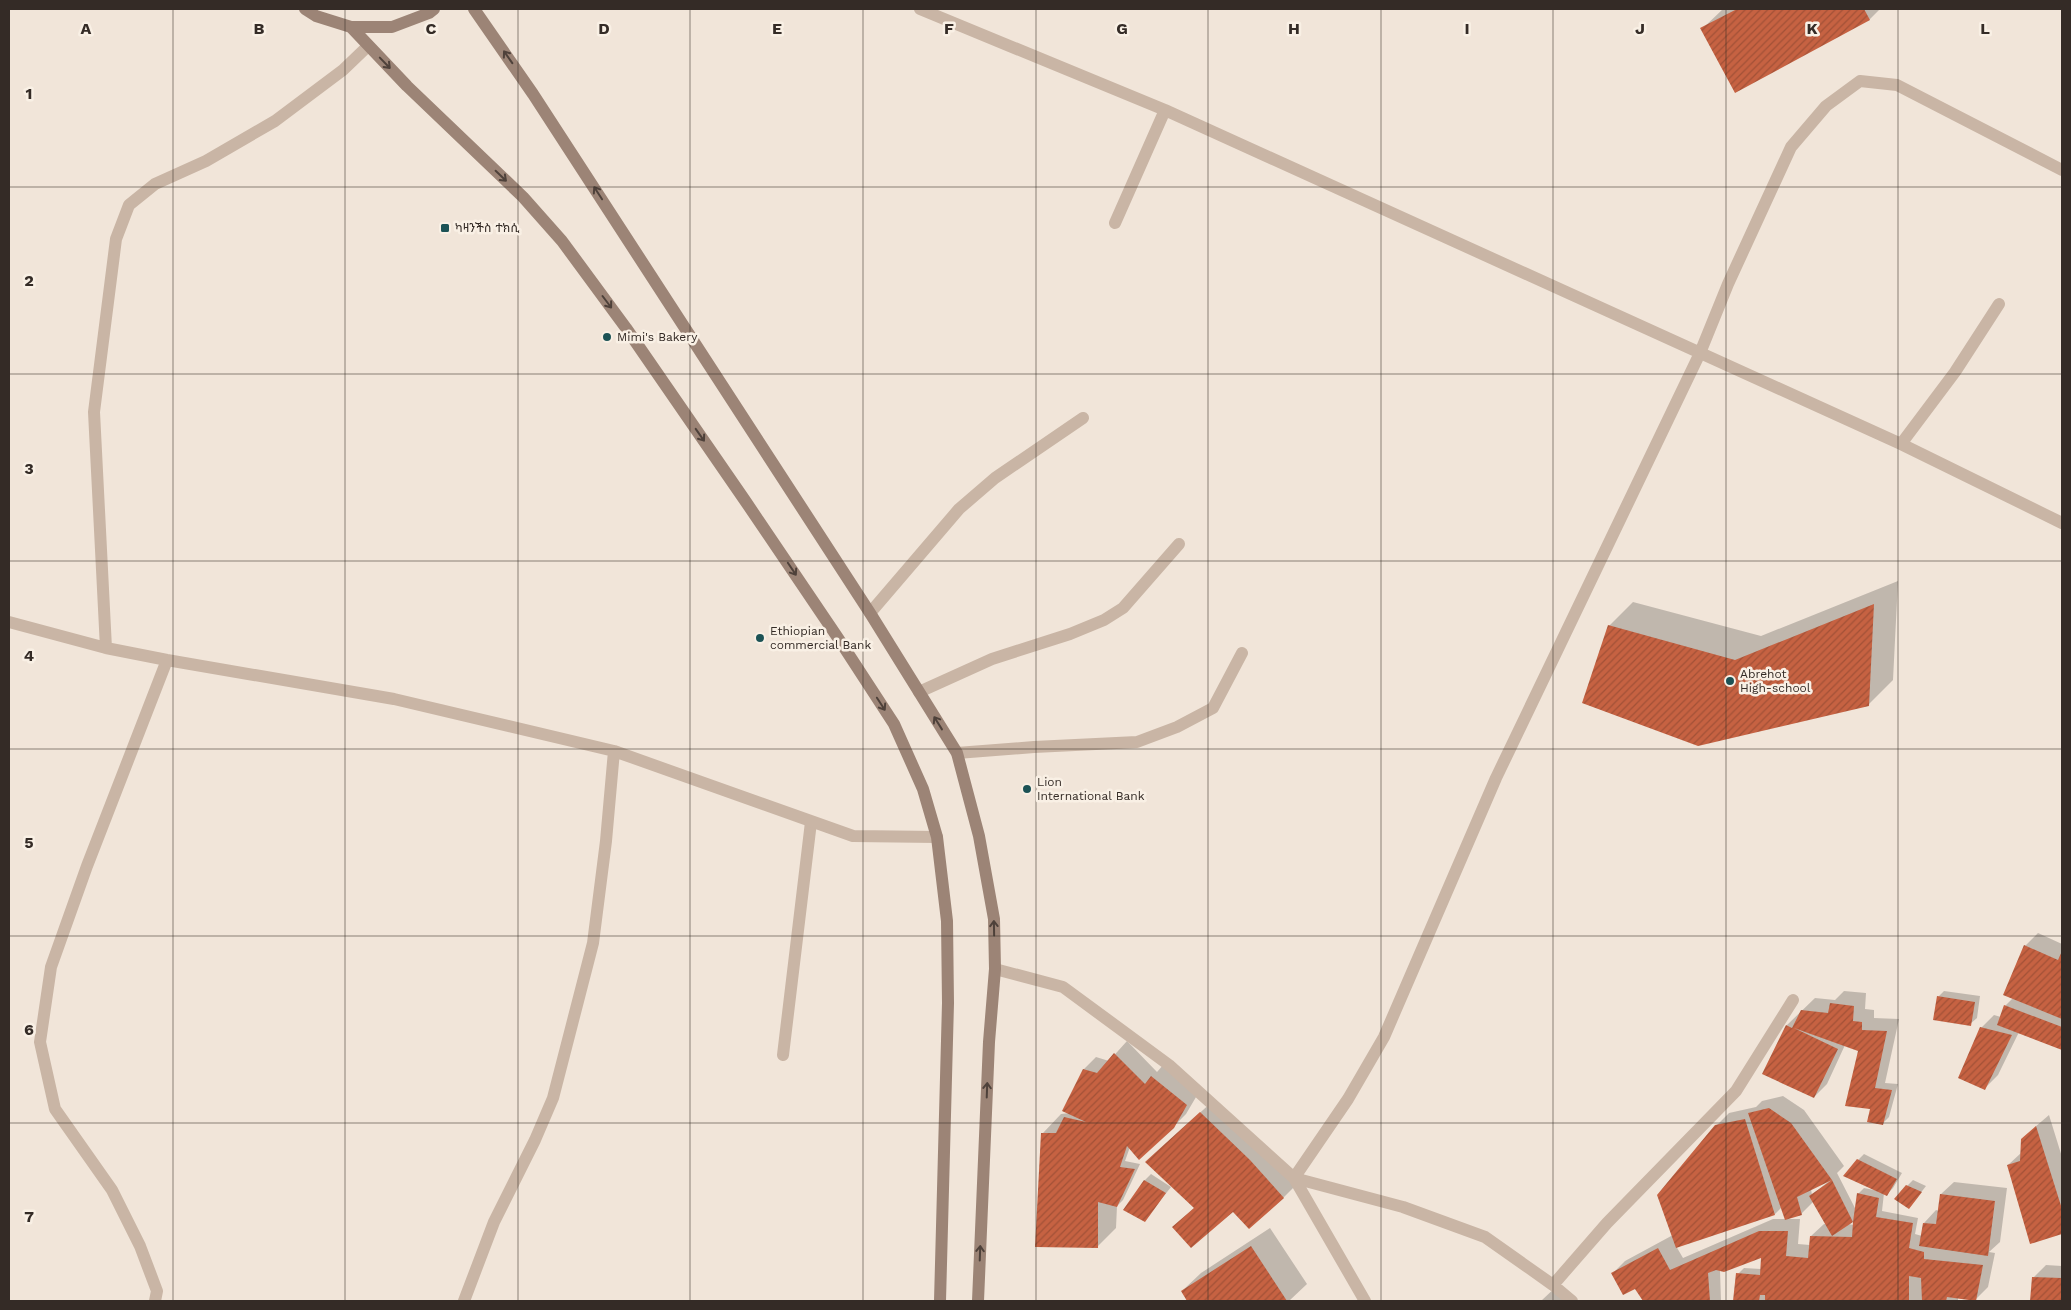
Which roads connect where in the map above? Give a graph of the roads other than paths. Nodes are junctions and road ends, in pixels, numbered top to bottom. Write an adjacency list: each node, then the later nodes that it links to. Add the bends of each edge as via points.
1 (305, 9): 5 (main road)
2 (434, 9): 5 (main road, via 392,27)
3 (474, 9): 16 (main road, one-way to 3, via 534,94)
4 (920, 9): 7 (street)
5 (351, 28): 6 (main road)
6 (368, 46): 18 (street, via 343,70 275,121 206,161 155,184 129,205 116,239 94,412); 25 (main road, one-way to 25, via 523,197 562,241 626,328 894,724 923,789)
7 (1164, 110): 9 (street); 11 (street)
8 (2062, 170): 11 (street, via 1897,86 1860,81 1826,106 1791,147)
9 (1115, 223)
10 (1999, 304): 13 (street, via 1955,372)
11 (1700, 352): 13 (street); 29 (street, via 1496,778 1384,1037 1348,1099)
12 (1083, 418): 16 (street, via 994,478 959,509)
13 (1901, 444): 14 (street)
14 (2062, 523)
15 (1179, 544): 21 (street, via 1123,608 1104,620 992,658)
16 (870, 613): 21 (main road)
17 (9, 622): 18 (street)
18 (106, 648): 20 (street)
19 (1242, 653): 23 (street, via 1213,708 1177,727 1137,742)
20 (167, 660): 22 (street, via 394,699); 31 (street, via 51,967 40,1042 55,1109 112,1190 140,1246 157,1291)
21 (918, 692): 23 (main road, one-way to 21)
22 (614, 750): 24 (street); 32 (street, via 593,944 554,1098 494,1222)
23 (957, 753): 26 (main road, one-way to 23, via 994,920 979,836)
24 (812, 822): 25 (street, via 853,836); 28 (street)
25 (937, 837): 33 (main road, via 947,921 948,1003)
26 (995, 968): 29 (street, via 1063,987 1169,1065); 34 (main road, one-way to 26)
27 (1793, 1000): 30 (street, via 1736,1091 1607,1223)
28 (783, 1055)
29 (1294, 1178): 30 (street, via 1403,1207 1486,1237); 35 (street)
30 (1553, 1285): 36 (street)
31 (155, 1301)
32 (464, 1301)
33 (940, 1301)
34 (978, 1301)
35 (1365, 1301)
36 (1572, 1301)

